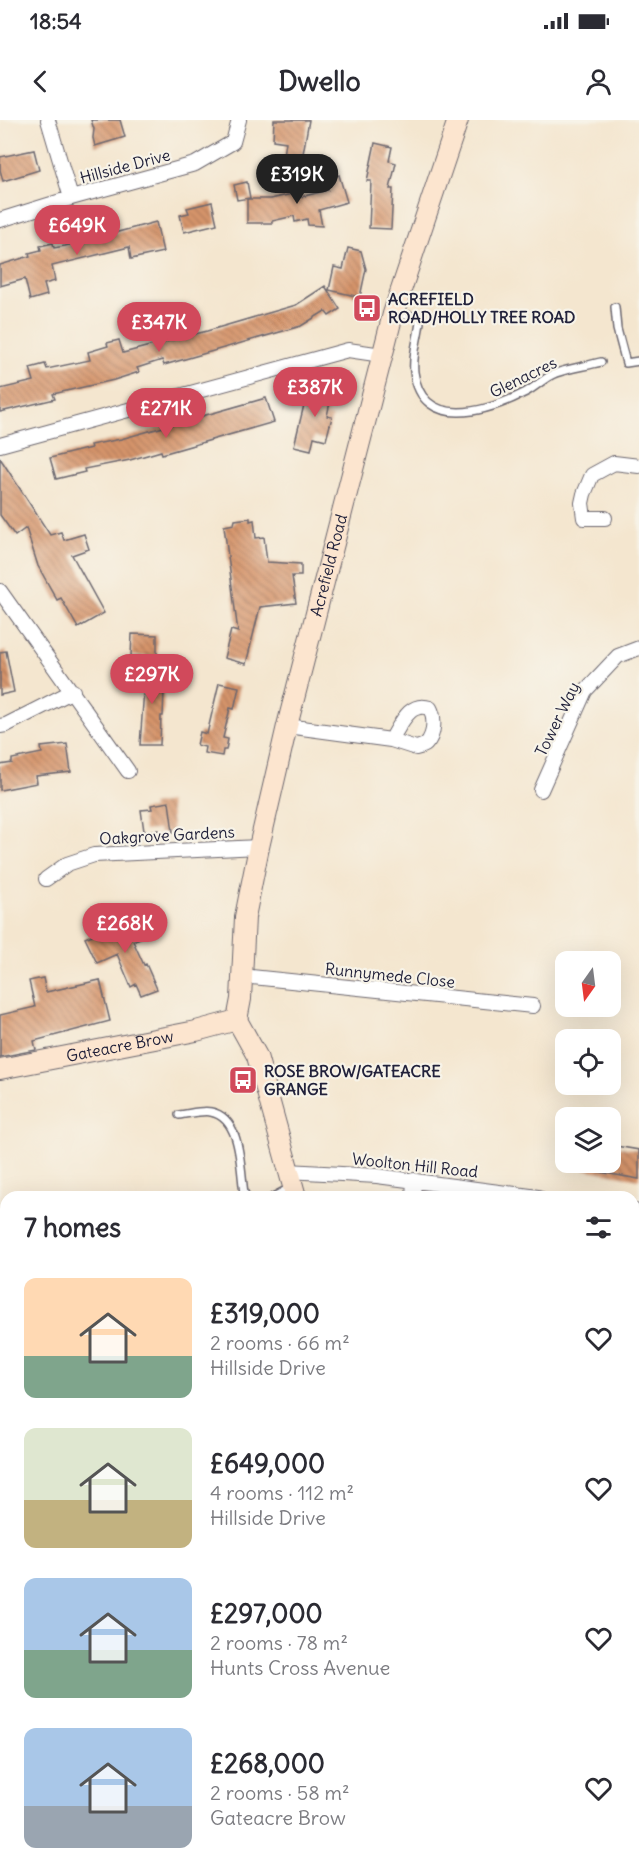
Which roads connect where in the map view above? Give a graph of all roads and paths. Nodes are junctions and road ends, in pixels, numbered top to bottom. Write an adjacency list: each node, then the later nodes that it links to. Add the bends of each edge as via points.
1 (48, 120): 4 (street)
2 (239, 120): 4 (street, Hillside Drive, via 233,142 195,164)
3 (458, 120): 7 (main road, Acrefield Road)
4 (70, 198): 5 (street, Hillside Drive)
5 (0, 220)
6 (615, 308): 9 (lane, via 626,363)
7 (393, 314): 8 (main road, Acrefield Road); 10 (lane, Glenacres, via 412,316 420,322 413,359 417,385 425,399 452,411 488,409 527,392 554,373)
8 (382, 355): 11 (street, via 348,350); 18 (main road, Acrefield Road)
9 (639, 361)
10 (601, 362)
11 (0, 445)
12 (639, 466): 13 (street, via 614,463 592,475 582,504 584,518)
13 (605, 518)
14 (0, 591): 16 (street)
15 (639, 648): 21 (street, Tower Way, via 618,656 585,691)
16 (73, 691): 17 (street); 20 (street)
17 (0, 726)
18 (288, 726): 19 (street); 22 (main road, Acrefield Road)
19 (392, 740)
20 (128, 771)
21 (541, 790)
22 (259, 847): 23 (street, Oakgrove Gardens, via 94,855 67,864); 24 (main road, Acrefield Road, via 245,917)
23 (46, 879)
24 (242, 976): 25 (street, Runnymede Close); 26 (main road, Acrefield Road)
25 (533, 1006)
26 (237, 1020): 27 (main road, Gateacre Brow); 30 (main road, via 257,1056)
27 (0, 1070)
28 (179, 1115): 31 (lane, via 209,1112 227,1120 236,1137)
29 (414, 1180): 30 (street, Woolton Hill Road); 32 (street); 33 (street, Woolton Hill Road)
30 (292, 1185)
31 (244, 1191)
32 (413, 1191)
33 (494, 1191)

